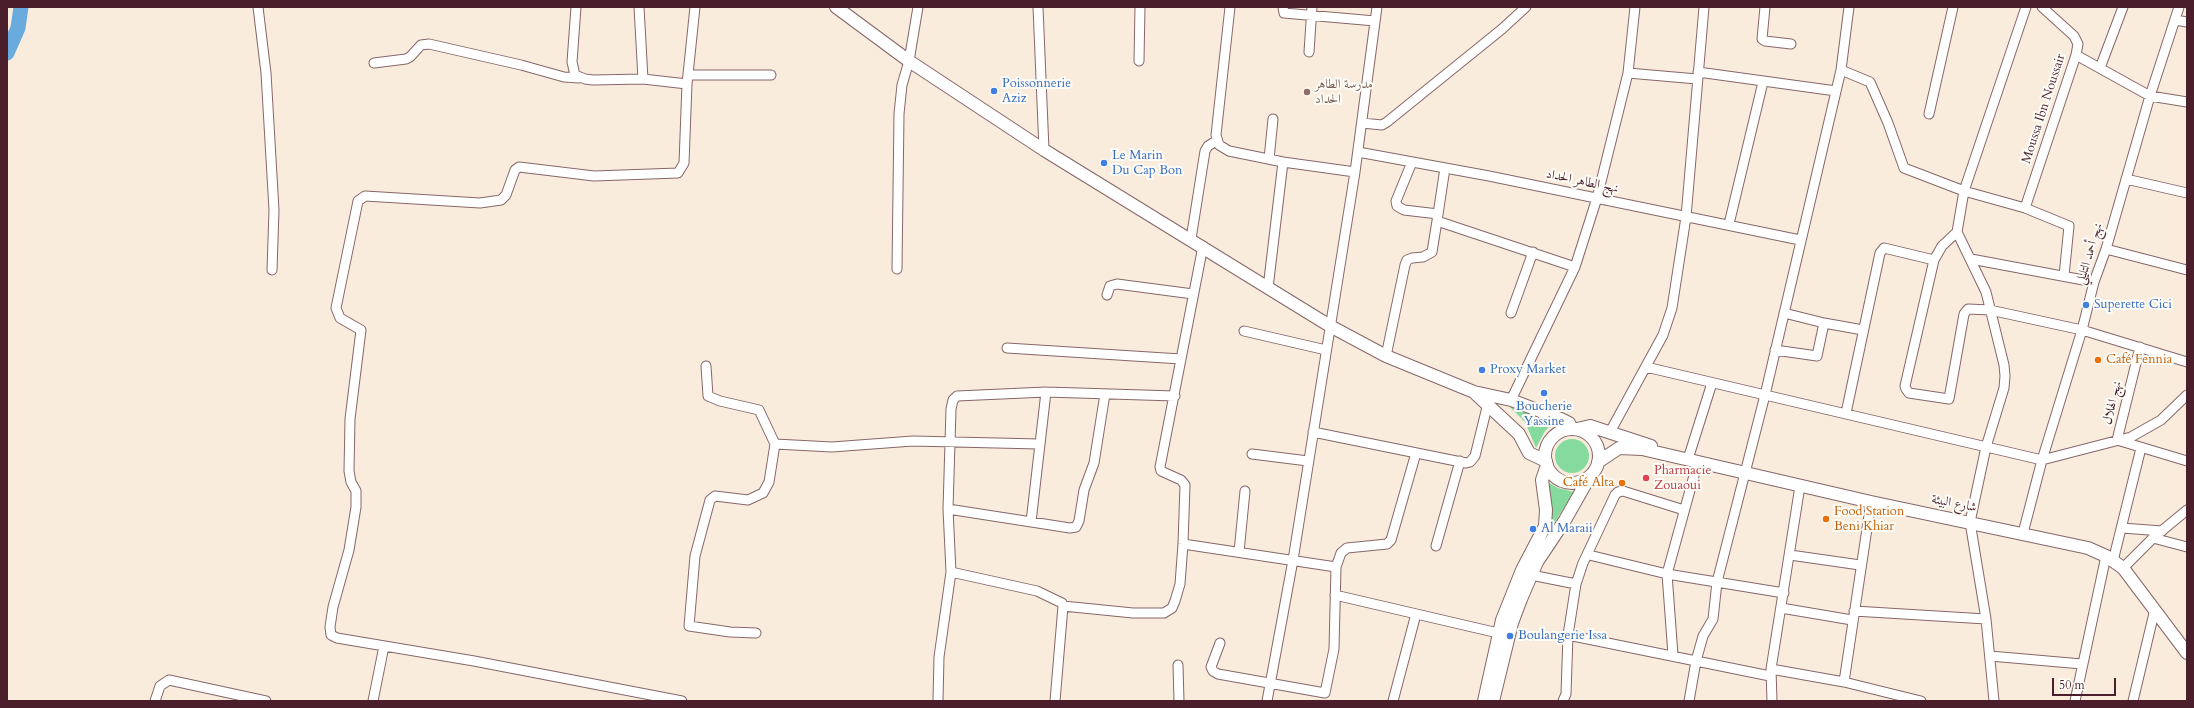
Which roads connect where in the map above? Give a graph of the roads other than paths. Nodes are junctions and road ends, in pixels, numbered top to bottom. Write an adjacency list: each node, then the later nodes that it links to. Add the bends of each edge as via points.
1 (258, 7): 73 (street, via 266,73 274,210)
2 (576, 7): 37 (street, via 572,62 573,71)
3 (639, 7): 38 (street)
4 (694, 7): 39 (street)
5 (836, 7): 30 (street)
6 (918, 7): 30 (street)
7 (1038, 7): 48 (street)
8 (1140, 7): 29 (street)
9 (1230, 7): 47 (street)
10 (1283, 7): 22 (street, via 1284,13)
11 (1376, 7): 24 (street)
12 (1526, 7): 46 (street, via 1387,122 1382,125)
13 (1634, 7): 34 (street)
14 (1704, 7): 36 (street)
15 (1765, 7): 26 (street, via 1762,39)
16 (1848, 7): 33 (street)
17 (1953, 7): 44 (street)
18 (2026, 7): 56 (street)
19 (2042, 7): 28 (street, Moussa Ibn Noussair, via 2074,36 2078,44)
20 (2123, 7): 32 (street)
21 (2179, 7): 23 (street, نهج أحمد التليلي)
22 (1312, 11): 24 (street); 27 (street)
23 (2176, 20): 25 (street); 42 (street, نهج أحمد التليلي)
24 (1375, 21): 46 (street)
25 (2187, 22)
26 (1791, 44)
27 (1309, 52)
28 (2076, 55): 32 (street); 59 (street, Moussa Ibn Noussair)
29 (1139, 61)
30 (909, 62): 48 (street); 72 (street, via 902,85 898,126)
31 (374, 63): 37 (street, via 406,59 421,45 429,44 564,77)
32 (2100, 68): 42 (street)
33 (1841, 70): 41 (street); 56 (street, via 1870,82 1888,123 1902,166)
34 (1628, 73): 36 (street); 58 (street)
35 (771, 75): 39 (street)
36 (1697, 76): 40 (street); 60 (street)
37 (579, 78): 38 (street)
38 (643, 79): 39 (street)
39 (688, 79): 167 (street, via 684,164 678,173 599,176 519,167 515,170 502,200 480,203 366,196 358,201 336,308 340,318 361,330 350,419 349,470 350,480 356,491 356,507 349,550 333,607 330,632 337,638)
40 (1763, 82): 41 (street); 62 (street)
41 (1836, 91): 65 (street)
42 (2150, 96): 43 (street); 55 (street, نهج أحمد التليلي)
43 (2187, 102)
44 (1929, 114)
45 (1273, 119): 50 (street)
46 (1362, 123): 49 (street)
47 (1216, 141): 50 (street, via 1221,148 1229,151); 64 (street, via 1205,151)
48 (1044, 150): 64 (street)
49 (1358, 152): 52 (street, نهج الطاهر الحداد); 54 (street)
50 (1269, 159): 51 (street)
51 (1283, 162): 54 (street); 77 (street)
52 (1412, 162): 53 (street, نهج الطاهر الحداد); 61 (street, via 1396,201 1397,206)
53 (1445, 168): 58 (street, نهج الطاهر الحداد); 61 (street)
54 (1355, 172): 84 (street)
55 (2126, 180): 57 (street); 67 (street, نهج أحمد التليلي)
56 (1964, 191): 59 (street); 63 (street)
57 (2187, 193)
58 (1597, 198): 60 (street, نهج الطاهر الحداد); 71 (street)
59 (2025, 208): 75 (street, via 2069,226)
60 (1686, 217): 62 (street, نهج الطاهر الحداد); 96 (street, via 1669,321)
61 (1438, 218): 68 (street); 92 (street, via 1432,252 1423,257 1407,260 1405,265)
62 (1729, 224): 65 (street, نهج الطاهر الحداد)
63 (1957, 232): 69 (street); 70 (street, via 1942,246)
64 (1191, 239): 66 (street)
65 (1800, 240): 82 (street)
66 (1203, 246): 77 (street); 78 (street)
67 (2106, 249): 74 (street); 76 (street, نهج أحمد التليلي)
68 (1533, 252): 71 (street); 81 (street)
69 (1971, 259): 75 (street); 80 (street, via 1986,292)
70 (1934, 260): 80 (street, via 1905,386 1909,393 1949,399 1965,311); 85 (street, via 1884,248)
71 (1576, 267): 104 (street)
72 (897, 269)
73 (272, 270)
74 (2187, 270)
75 (2064, 276): 76 (street)
76 (2094, 282): 86 (street, نهج أحمد التليلي)
77 (1268, 288): 84 (street)
78 (1193, 294): 79 (street, via 1117,284 1110,286); 93 (street)
79 (1107, 295)
80 (1990, 310): 86 (street); 114 (street, via 2005,376 2004,388)
81 (1511, 313)
82 (1784, 313): 83 (street); 91 (street)
83 (1824, 323): 85 (street); 91 (street, via 1817,356)
84 (1330, 326): 90 (street); 92 (street)
85 (1863, 330): 106 (street)
86 (2082, 330): 88 (street); 120 (street, نهج أحمد التليلي)
87 (1244, 331): 90 (street)
88 (2140, 347): 94 (street); 110 (street, نهج الهلال)
89 (1006, 348): 93 (street)
90 (1326, 350): 108 (street)
91 (1775, 350): 101 (street)
92 (1386, 356): 99 (street)
93 (1181, 359): 103 (street)
94 (2187, 362)
95 (706, 366): 112 (street, via 708,396 759,410)
96 (1646, 367): 97 (street); 109 (street)
97 (1712, 383): 101 (street); 119 (street)
98 (1046, 392): 100 (street); 111 (street, via 958,396 952,403); 113 (street)
99 (1474, 392): 104 (street); 105 (street)
100 (1105, 394): 103 (street); 134 (street, via 1094,463 1084,490 1078,525 1070,528)
101 (1765, 395): 106 (street); 126 (street)
102 (2187, 395): 110 (street, via 2161,420 2131,437)
103 (1175, 396): 140 (street, via 1160,467 1162,471 1181,480 1185,485)
104 (1511, 400): 107 (street, via 1561,418)
105 (1488, 403): 121 (street, via 1475,456 1470,462); 125 (street, via 1519,434 1530,453)
106 (1846, 413): 114 (street)
107 (1574, 429): 109 (street, via 1590,426); 124 (street, via 1591,436 1598,449); 125 (street, via 1553,436 1546,448)
108 (1313, 432): 116 (street); 123 (street)
109 (1610, 432): 118 (street, via 1645,443)
110 (2117, 440): 115 (street, نهج الهلال); 120 (street)
111 (950, 441): 112 (street, via 832,446); 113 (street); 131 (street)
112 (776, 444): 163 (street, via 769,482 763,493 748,500 715,496 710,500 695,556 692,584 689,626)
113 (1040, 444): 134 (street)
114 (1986, 447): 120 (street); 135 (street)
115 (2141, 448): 122 (street, نهج الهلال); 136 (street)
116 (1416, 452): 121 (street); 149 (street, via 1391,540 1387,544 1346,548)
117 (1252, 454): 123 (street)
118 (1670, 456): 119 (street, شارع البيئة); 124 (street, via 1623,447)
119 (1693, 460): 126 (street, شارع البيئة); 132 (street)
120 (2042, 460): 138 (street, نهج أحمد التليلي)
121 (1460, 461): 141 (street)
122 (2187, 461)
123 (1308, 462): 146 (street)
124 (1598, 462): 127 (street)
125 (1546, 463): 127 (street, via 1551,472 1565,482 1574,483); 164 (street, via 1542,480 1546,510 1545,526 1519,576)
126 (1745, 472): 128 (street, شارع البيئة); 153 (street)
127 (1590, 476): 152 (street)
128 (1800, 486): 130 (street, شارع البيئة); 145 (street)
129 (1245, 492): 143 (street)
130 (1871, 502): 135 (street, شارع البيئة); 148 (street)
131 (948, 509): 134 (street); 150 (street)
132 (1684, 510): 144 (street, via 1623,491 1618,492); 151 (street)
133 (2187, 510): 137 (street)
134 (1031, 522)
135 (1970, 522): 138 (street, شارع البيئة); 162 (street)
136 (2122, 528): 137 (street); 147 (street)
137 (2162, 531): 139 (street)
138 (2024, 533): 147 (street, شارع البيئة, via 2088,548)
139 (2153, 538): 142 (street); 147 (street)
140 (1183, 544): 143 (street); 157 (street, via 1178,595 1172,608 1164,612 1133,613)
141 (1436, 546)
142 (2187, 547)
143 (1238, 552): 146 (street)
144 (1589, 555): 151 (street); 154 (street, via 1583,563)
145 (1790, 555): 148 (street); 155 (street)
146 (1293, 560): 149 (street); 175 (street)
147 (2114, 562): 159 (street, شارع البيئة); 173 (street)
148 (1860, 566): 161 (street)
149 (1336, 567): 156 (street)
150 (951, 572): 157 (street, via 1037,591 1060,601); 182 (street, via 939,657)
151 (1667, 574): 153 (street); 169 (street)
152 (1531, 575): 154 (street); 188 (street, via 1512,623)
153 (1717, 582): 155 (street); 171 (street, via 1713,620 1703,636)
154 (1576, 584): 165 (street)
155 (1784, 593): 158 (street)
156 (1335, 595): 160 (street); 177 (street, via 1334,649)
157 (1063, 606): 183 (street)
158 (1782, 608): 161 (street); 174 (street)
159 (2155, 609): 168 (street, شارع البيئة); 195 (street)
160 (1416, 614): 164 (street); 186 (street)
161 (1853, 616): 162 (street); 176 (street)
162 (1986, 619): 170 (street)
163 (756, 633)
164 (1498, 633): 187 (street)
165 (1568, 635): 169 (street); 189 (street, via 1567,682)
166 (1220, 643): 175 (street, via 1211,667 1213,671)
167 (384, 646): 180 (street); 181 (street)
168 (2187, 653)
169 (1673, 655): 171 (street)
170 (1990, 656): 173 (street); 193 (street)
171 (1696, 661): 174 (street); 190 (street)
172 (1178, 664): 184 (street)
173 (2082, 664): 194 (street)
174 (1771, 672): 176 (street); 191 (street)
175 (1270, 682): 177 (street); 185 (street)
176 (1844, 682): 192 (street)
177 (1325, 697)
178 (155, 701): 179 (street, via 162,684 170,680)
179 (266, 701)
180 (373, 701)
181 (682, 701)
182 (940, 701)
183 (1055, 701)
184 (1179, 701)
185 (1267, 701)
186 (1393, 701)
187 (1484, 701)
188 (1493, 701)
189 (1563, 701)
190 (1689, 701)
191 (1772, 701)
192 (1921, 701)
193 (1994, 701)
194 (2075, 701)
195 (2132, 701)

